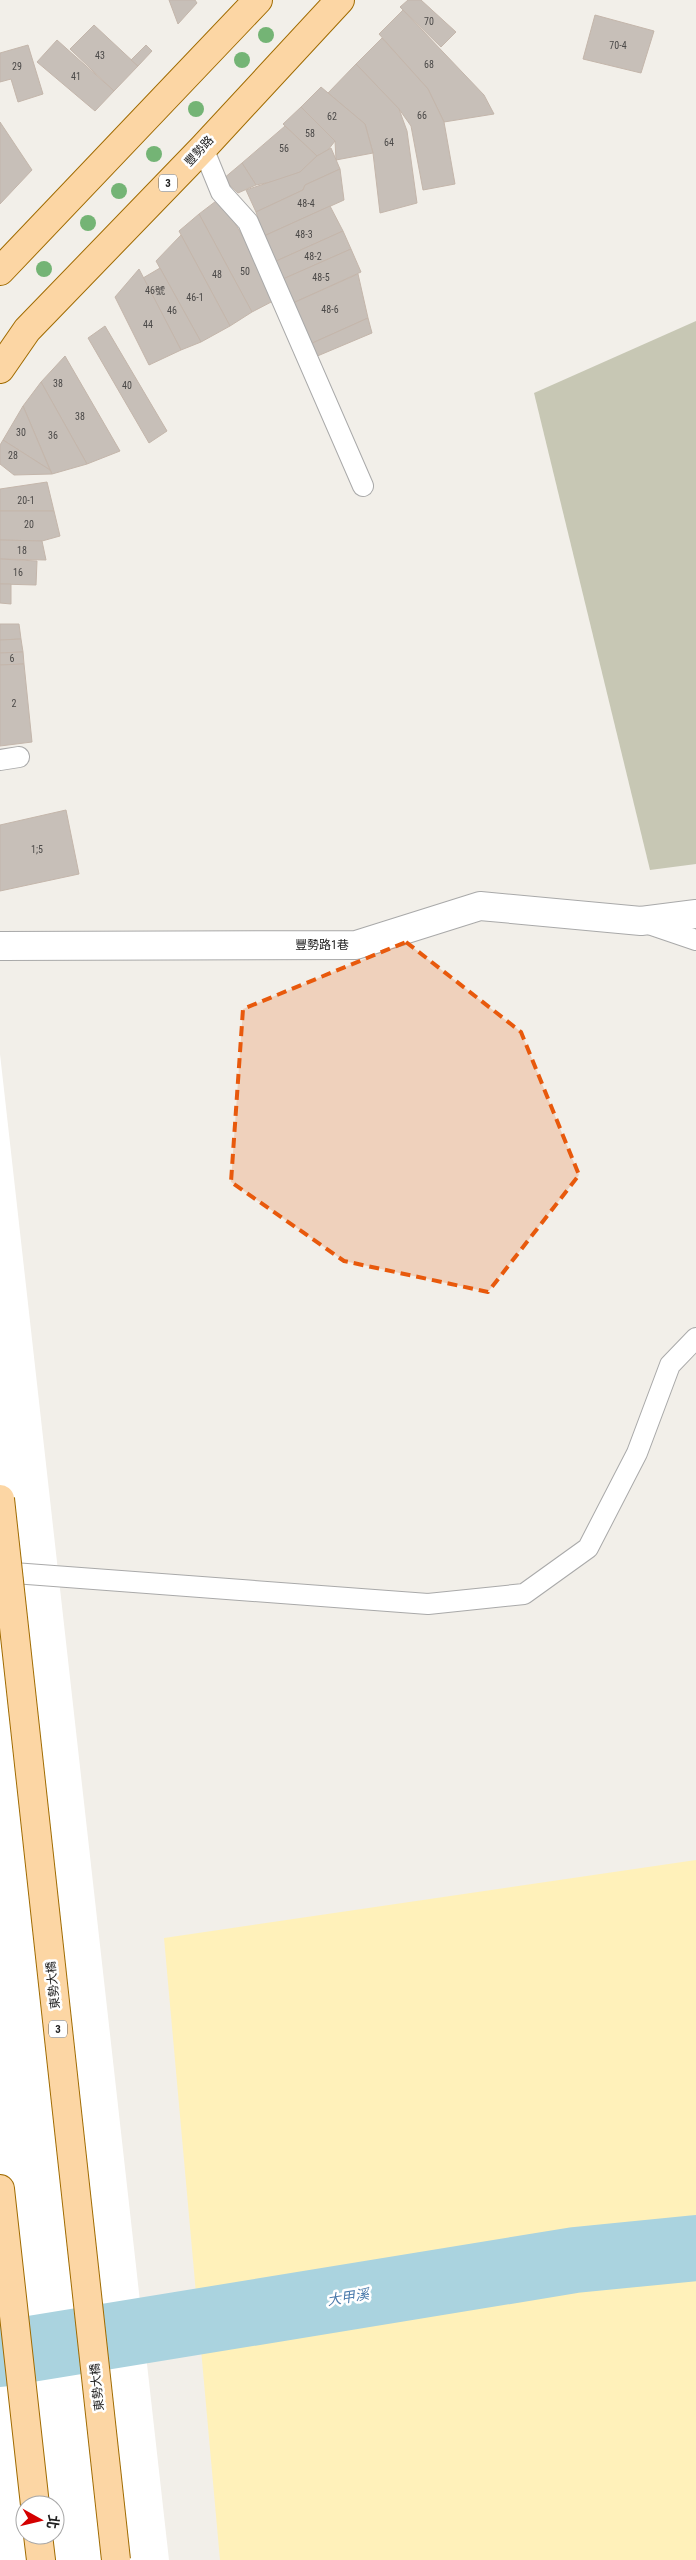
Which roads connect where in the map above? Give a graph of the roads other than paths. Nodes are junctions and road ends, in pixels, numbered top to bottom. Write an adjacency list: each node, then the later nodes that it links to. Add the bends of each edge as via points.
1 (258, 0): 4 (main road)
2 (340, 0): 3 (main road, 豐勢路 / 3)
3 (203, 148): 5 (main road, 豐勢路 / 3, via 27,330); 6 (lane, via 221,192 248,222)
4 (0, 272)
5 (0, 369)
6 (363, 486)
7 (696, 914): 8 (street, 豐勢路1巷)
8 (641, 921): 9 (lane); 10 (street, 豐勢路1巷, via 480,906 356,945)
9 (696, 940)
10 (0, 946)
11 (696, 1338): 13 (lane, via 670,1365 637,1453 588,1548 524,1594 428,1604)
12 (0, 1498): 18 (main road, 東勢大橋 / 3, bridge)
13 (0, 1572)
14 (0, 2189): 15 (main road)
15 (34, 2495)
16 (39, 2545): 17 (main road)
17 (41, 2560)
18 (116, 2560)

